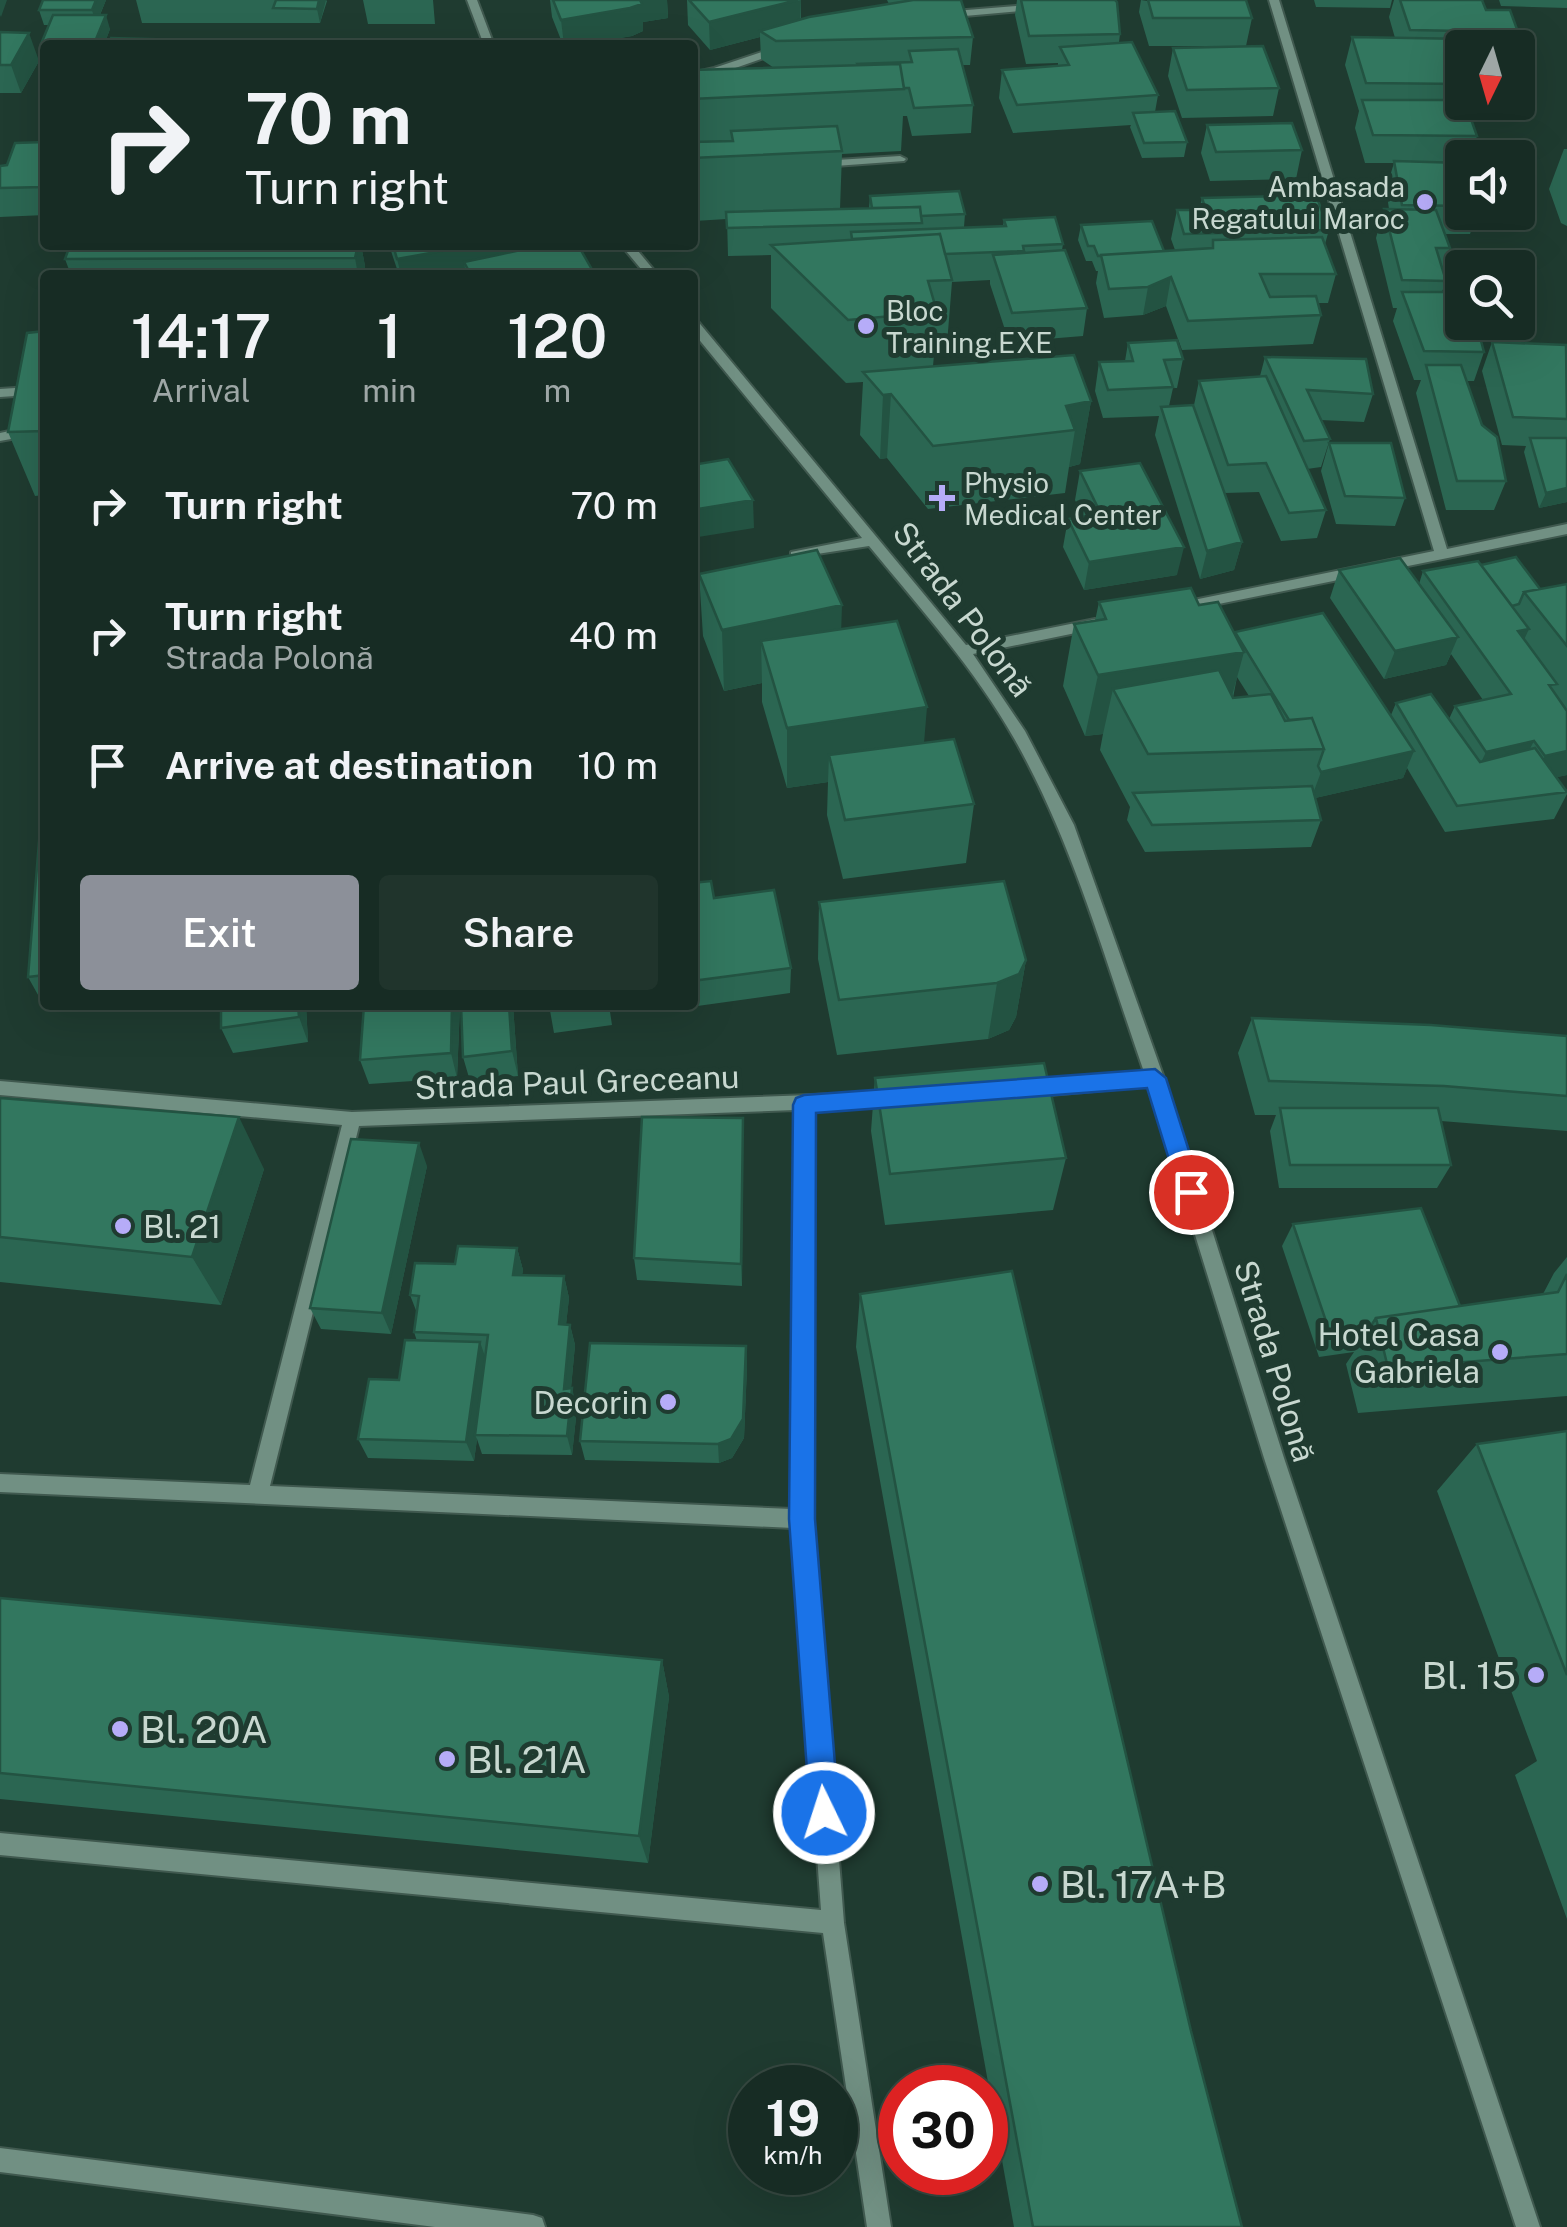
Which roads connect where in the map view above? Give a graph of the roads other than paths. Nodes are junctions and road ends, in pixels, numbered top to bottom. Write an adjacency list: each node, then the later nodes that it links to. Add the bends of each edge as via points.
1 (472, 0): 5 (street)
2 (1274, 0): 21 (street)
3 (1016, 9): 4 (street)
4 (934, 17)
5 (488, 40)
6 (795, 43): 7 (street)
7 (717, 72): 8 (street); 9 (street)
8 (698, 75)
9 (749, 76)
10 (900, 159): 11 (street)
11 (806, 165)
12 (631, 250): 13 (street)
13 (648, 270)
14 (698, 329): 20 (street, Strada Polonă)
15 (40, 390): 16 (street)
16 (0, 393)
17 (40, 423): 18 (street)
18 (0, 437)
19 (1567, 529): 21 (street)
20 (874, 540): 22 (street); 25 (street, Strada Polonă)
21 (1442, 554): 23 (street)
22 (783, 558)
23 (1161, 611)
24 (1104, 622): 25 (street)
25 (963, 651): 26 (street, Strada Polonă, via 1020,735 1066,824)
26 (1155, 1078): 28 (street); 40 (street, Strada Polonă)
27 (0, 1088): 31 (street, Strada Paul Greceanu)
28 (1006, 1091)
29 (914, 1098): 30 (street, Strada Paul Greceanu)
30 (804, 1105): 31 (street, Strada Paul Greceanu); 34 (street)
31 (352, 1119): 33 (street)
32 (0, 1482): 33 (street)
33 (258, 1494): 34 (street)
34 (802, 1519): 36 (street)
35 (0, 1844): 36 (street)
36 (832, 1924): 39 (street)
37 (0, 2160): 38 (street)
38 (532, 2227)
39 (879, 2227)
40 (1528, 2227)

